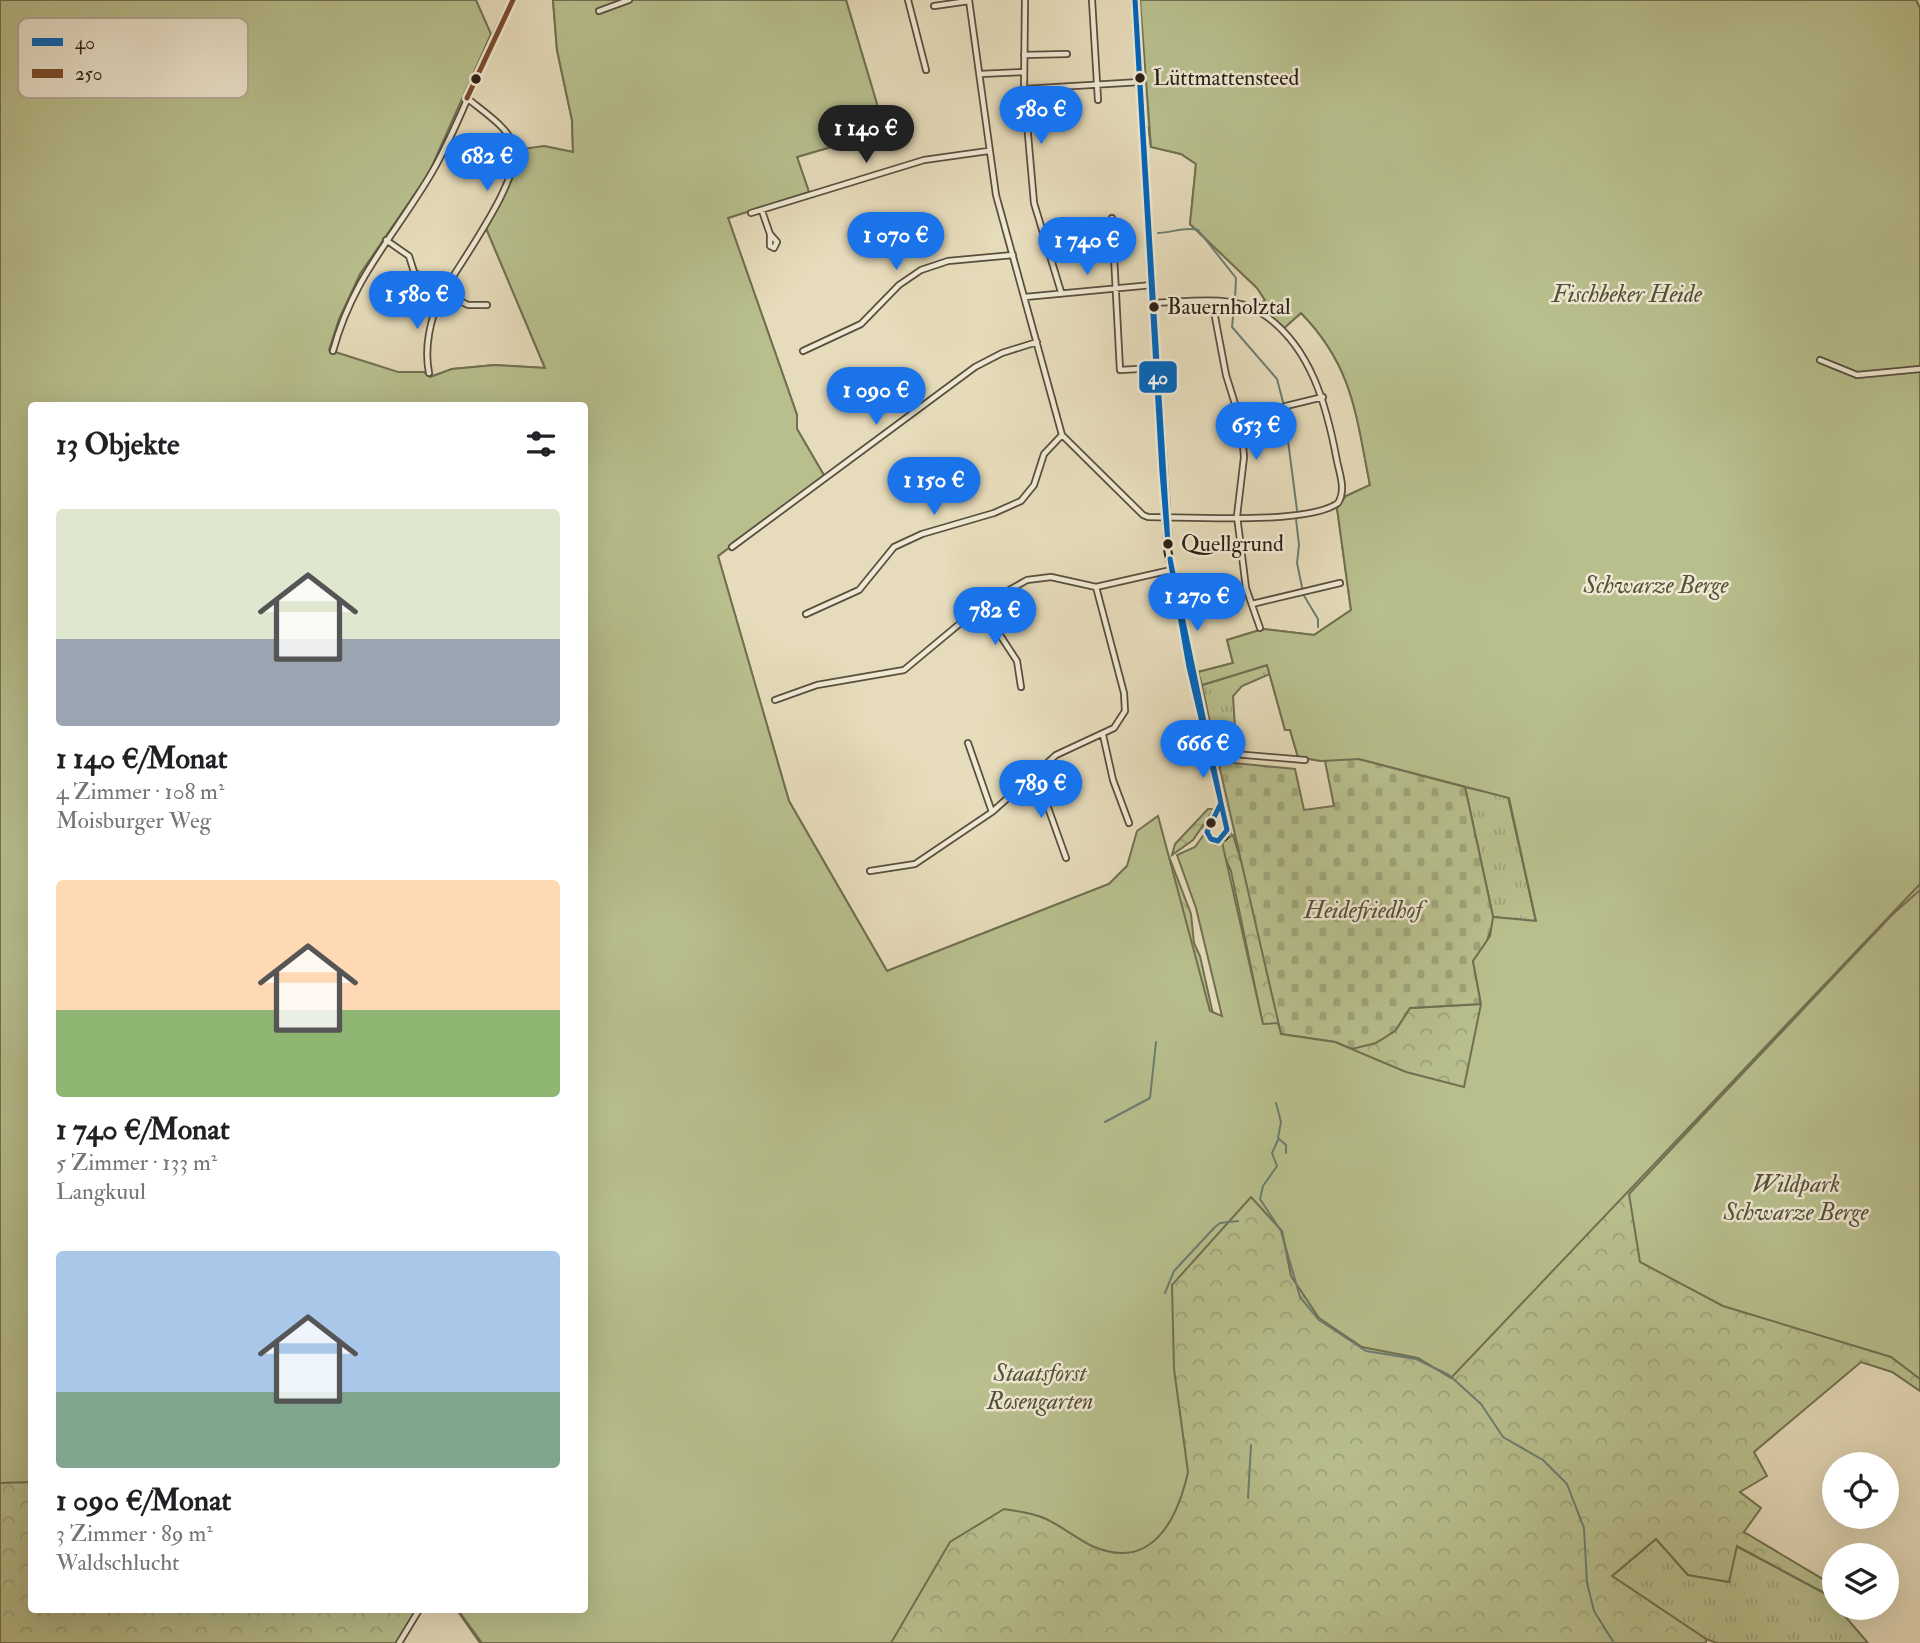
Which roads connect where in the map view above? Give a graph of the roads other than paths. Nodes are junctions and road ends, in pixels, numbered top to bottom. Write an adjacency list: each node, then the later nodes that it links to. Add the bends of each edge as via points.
1 (513, 0): 18 (street)
2 (629, 0): 9 (street)
3 (908, 0): 12 (street)
4 (1025, 0): 11 (street)
5 (1092, 0): 16 (street)
6 (1135, 0): 15 (street)
7 (969, 1): 8 (street); 14 (street)
8 (934, 6)
9 (599, 11)
10 (1067, 54): 11 (street)
11 (1024, 55): 13 (street)
12 (926, 70)
13 (1023, 72): 14 (street); 17 (street)
14 (980, 74): 20 (street)
15 (1140, 82): 16 (street); 27 (street)
16 (1097, 84): 17 (street); 19 (street)
17 (1024, 89): 30 (street, via 1034,203)
18 (467, 98): 25 (street, via 431,174); 29 (street, via 510,137 514,161 488,220)
19 (1098, 100)
20 (988, 151): 21 (street, via 924,160); 26 (street)
21 (762, 211): 22 (street); 24 (street)
22 (751, 213)
23 (1112, 218): 28 (street)
24 (770, 234)
25 (386, 240): 29 (street, via 409,256 414,272); 36 (street, via 358,284)
26 (1013, 255): 31 (street); 37 (street, via 948,261 921,270 899,285 861,324)
27 (1152, 285): 28 (street); 33 (street)
28 (1115, 287): 30 (street); 39 (street, via 1121,370)
29 (443, 292): 34 (street, via 468,305); 41 (street, via 428,341)
30 (1061, 292): 31 (street)
31 (1025, 297): 35 (street)
32 (1212, 302): 33 (street); 42 (street, via 1244,305 1265,315 1302,357); 43 (street, via 1223,363)
33 (1153, 303): 39 (street)
34 (487, 305)
35 (1037, 342): 44 (street); 47 (street, via 975,367)
36 (333, 351)
37 (803, 351)
38 (1820, 360): 40 (street, via 1860,375)
39 (1156, 368): 45 (street)
40 (1920, 369)
41 (429, 373)
42 (1322, 397): 43 (street); 46 (street, via 1342,484 1340,500 1333,507 1299,514)
43 (1241, 423): 46 (street, via 1244,457)
44 (1062, 435): 45 (street, via 1143,515); 53 (street, via 1044,454 1031,491 1021,500 894,547 859,590)
45 (1166, 516): 46 (street); 48 (street)
46 (1237, 516): 51 (street, via 1241,564)
47 (732, 547)
48 (1171, 569): 50 (street); 59 (street)
49 (1340, 583): 51 (street)
50 (1096, 587): 52 (street, via 1051,577 1027,580); 57 (street, via 1125,702 1121,719)
51 (1252, 604): 54 (street)
52 (981, 606): 55 (street, via 1017,661); 56 (street, via 904,670 817,685)
53 (806, 614)
54 (1260, 628)
55 (1021, 687)
56 (775, 699)
57 (1103, 735): 61 (street, via 1056,755); 64 (street)
58 (968, 743): 63 (street)
59 (1210, 752): 60 (street); 62 (street)
60 (1305, 760)
61 (1037, 774): 63 (street); 65 (street)
62 (1221, 803): 62 (street, via 1207,830 1215,841 1227,833)
63 (992, 812): 66 (street, via 915,864)
64 (1129, 823)
65 (1066, 858)
66 (870, 871)
67 (417, 1613): 68 (street)
68 (399, 1643)

